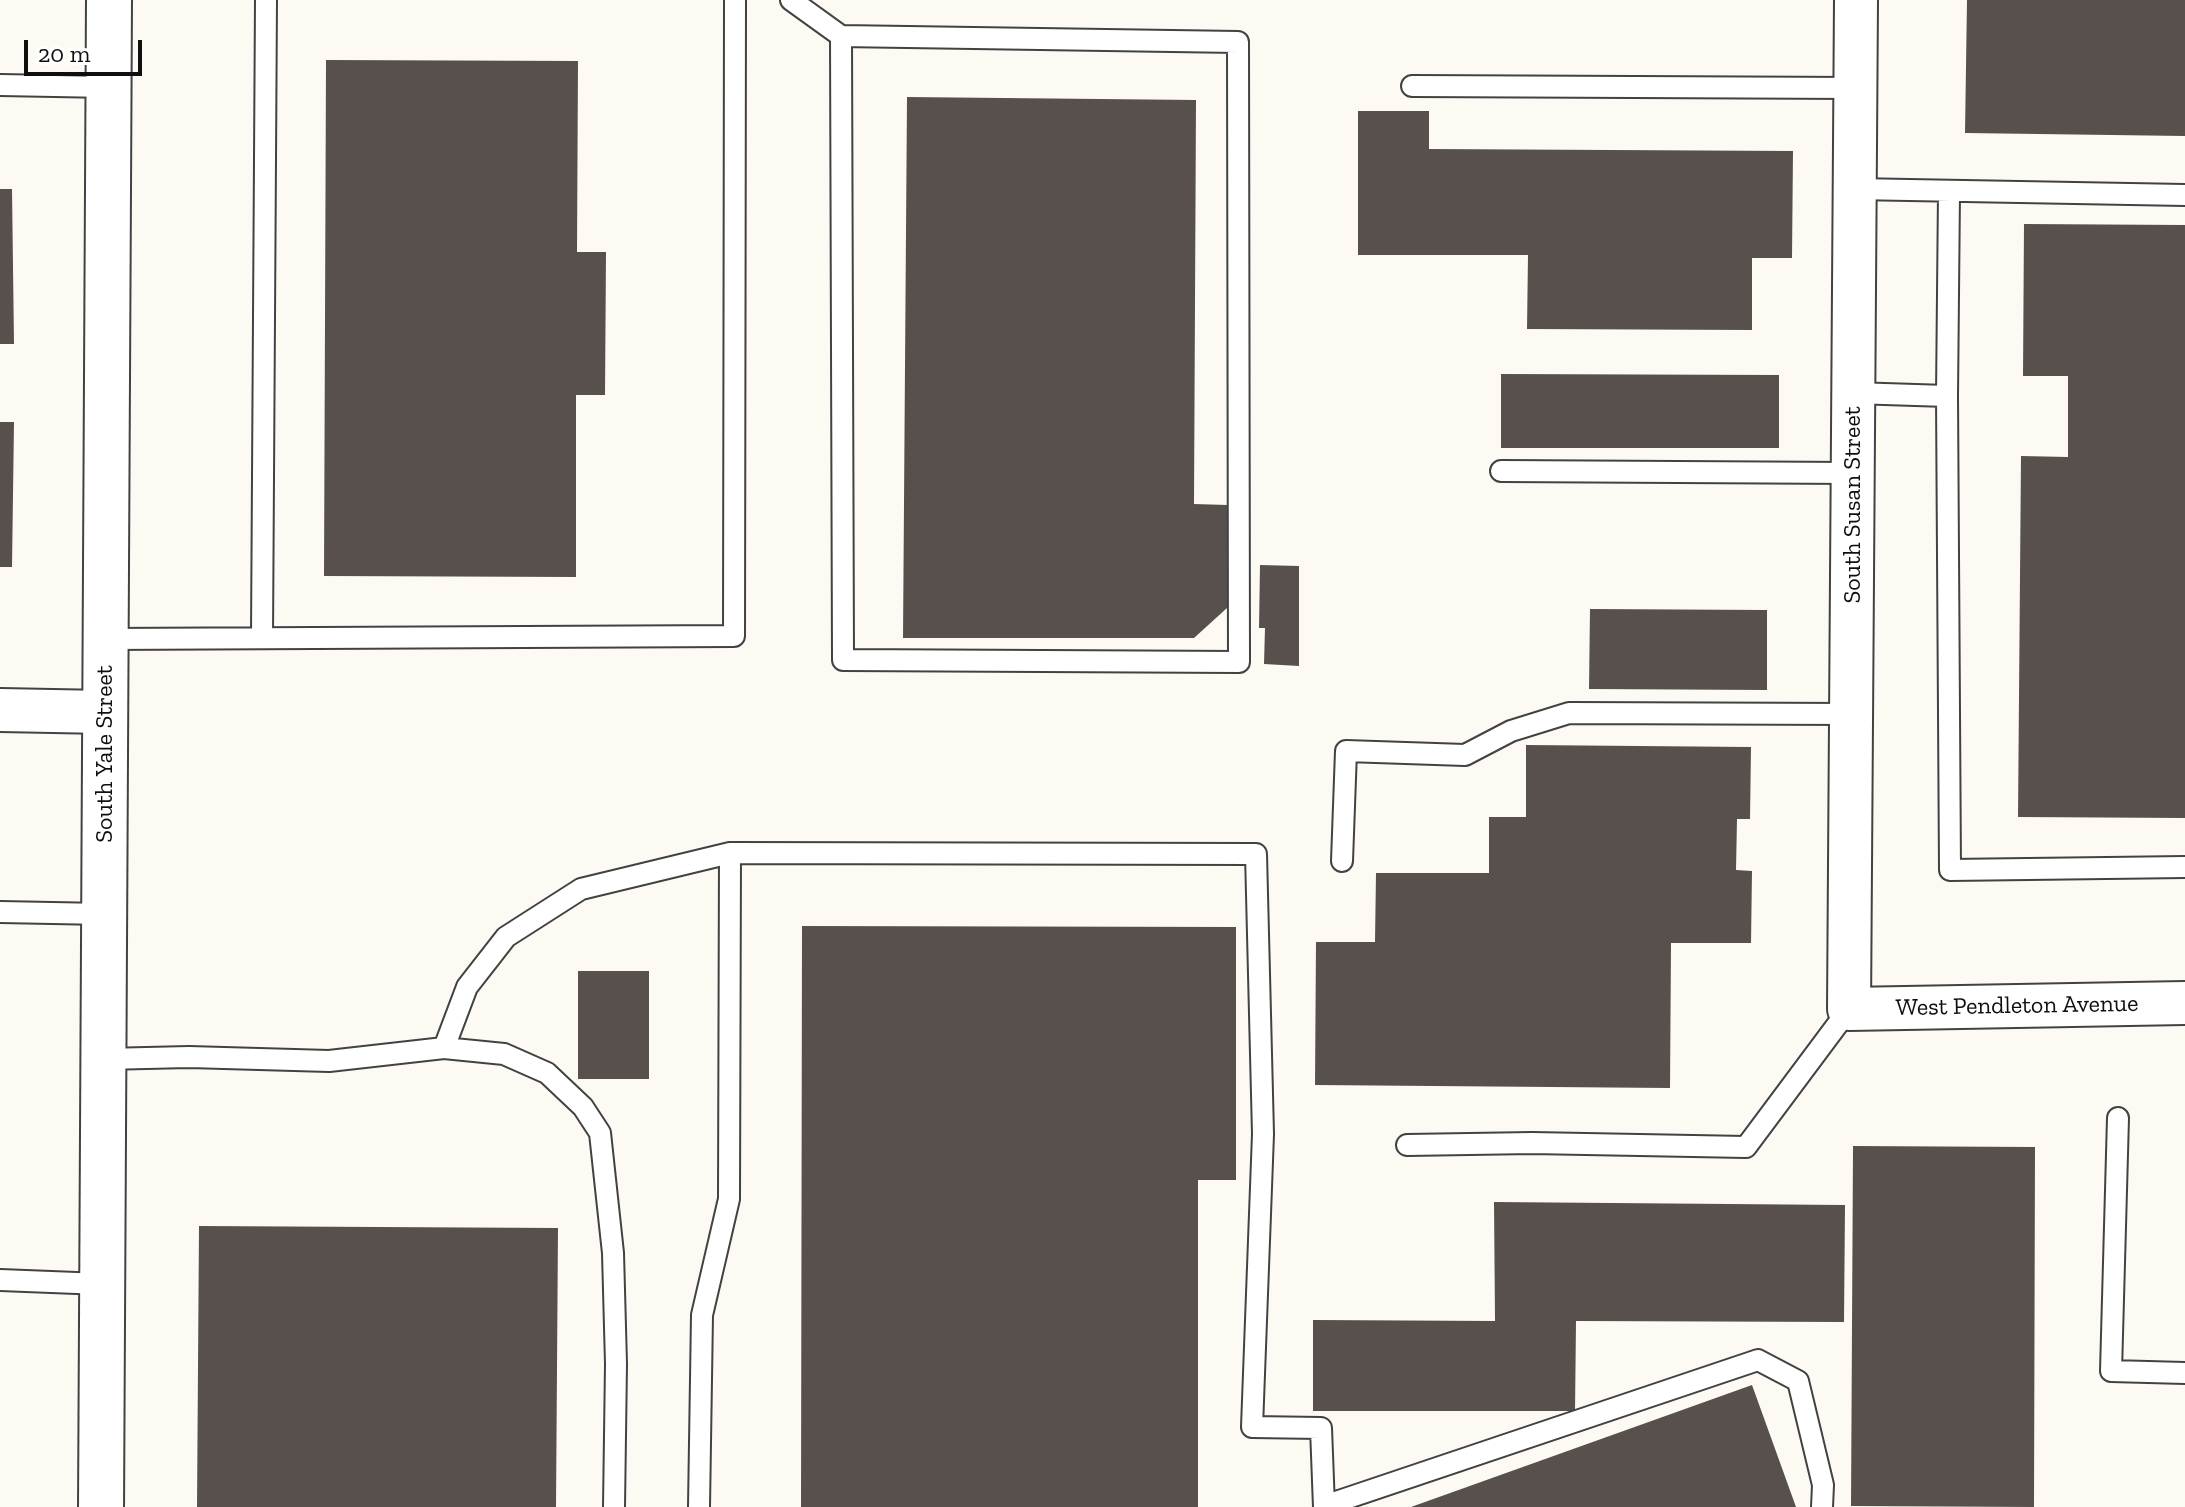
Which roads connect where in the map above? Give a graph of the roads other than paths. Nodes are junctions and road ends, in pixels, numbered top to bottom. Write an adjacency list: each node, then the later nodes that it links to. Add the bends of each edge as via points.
1 (109, 0): 9 (street, South Yale Street)
2 (266, 0): 18 (lane)
3 (735, 0): 18 (lane, via 734,636)
4 (791, 0): 6 (lane)
5 (1856, 0): 10 (street, South Susan Street)
6 (841, 36): 6 (lane, via 1238,42 1239,662 843,660)
7 (0, 85): 9 (lane)
8 (1412, 86): 10 (lane)
9 (109, 87): 19 (street, South Yale Street)
10 (1855, 88): 11 (street, South Susan Street)
11 (1854, 189): 12 (lane); 14 (street, South Susan Street)
12 (1949, 192): 13 (lane); 15 (lane)
13 (2185, 195)
14 (1853, 393): 15 (lane); 17 (street, South Susan Street)
15 (1947, 396): 25 (lane, via 1950,870)
16 (1501, 471): 17 (lane)
17 (1853, 473): 22 (street, South Susan Street)
18 (262, 636): 19 (lane)
19 (106, 639): 21 (street, South Yale Street)
20 (0, 710): 21 (street)
21 (105, 712): 27 (street, South Yale Street)
22 (1851, 714): 24 (lane, via 1569,713 1511,731 1465,755 1346,751); 29 (street, South Susan Street)
23 (730, 853): 30 (lane, via 581,889 506,937 467,987); 37 (lane, via 1256,854 1263,1134 1252,1427 1321,1428); 40 (lane, via 729,1199 702,1315)
24 (1342, 861)
25 (2185, 867)
26 (0, 912): 27 (lane)
27 (104, 914): 31 (street, South Yale Street)
28 (2185, 1003): 29 (street, West Pendleton Avenue)
29 (1849, 1009): 33 (lane, via 1746,1147)
30 (444, 1048): 31 (lane, via 329,1061); 39 (lane, via 504,1054 547,1073 583,1107 600,1133 613,1253)
31 (104, 1059): 35 (street, South Yale Street)
32 (2118, 1118): 36 (lane, via 2111,1371)
33 (1407, 1145)
34 (0, 1280): 35 (lane)
35 (102, 1284): 38 (street, South Yale Street)
36 (2185, 1373)
37 (1324, 1506): 41 (lane, via 1758,1360 1798,1381 1823,1485)
38 (101, 1507)
39 (614, 1507)
40 (699, 1507)
41 (1822, 1507)

